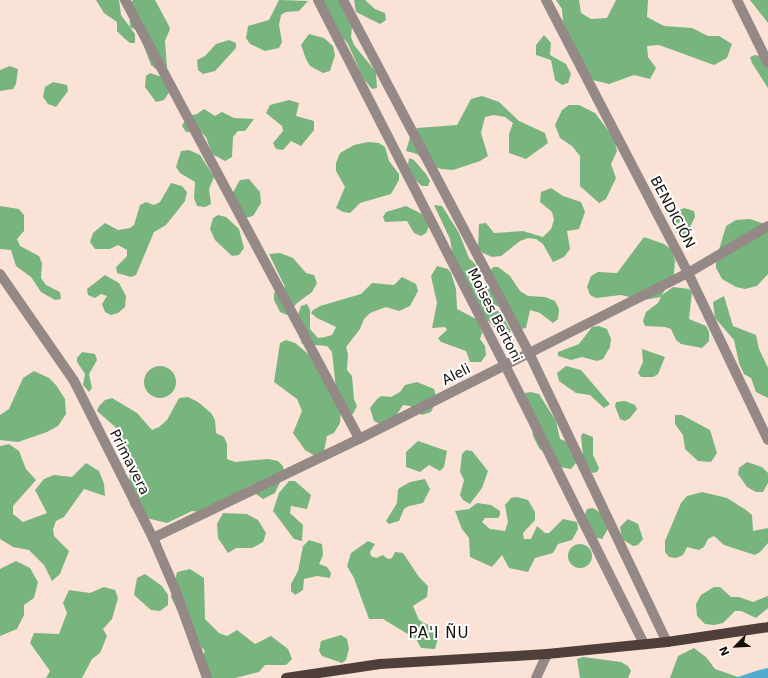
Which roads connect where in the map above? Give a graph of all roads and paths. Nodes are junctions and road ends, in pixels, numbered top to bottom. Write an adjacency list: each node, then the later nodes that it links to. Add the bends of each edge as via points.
1 (125, 0): 12 (street)
2 (318, 0): 11 (street, Moises Bertoni)
3 (344, 0): 10 (street, Moises Bertoni)
4 (546, 0): 8 (street, BENDICIÓN)
5 (737, 0): 6 (street)
6 (768, 62)
7 (768, 226): 8 (street, Aleli)
8 (688, 273): 10 (street, Aleli); 13 (street, BENDICIÓN)
9 (0, 274): 14 (street, Primavera, via 74,381)
10 (529, 352): 11 (street, Aleli); 16 (street, Moises Bertoni)
11 (505, 365): 12 (street, Aleli); 17 (street, Moises Bertoni)
12 (359, 439): 14 (street, Aleli)
13 (768, 440)
14 (153, 538): 19 (street, Primavera, via 175,589)
15 (768, 627): 16 (main road)
16 (667, 642): 17 (main road)
17 (644, 644): 18 (main road)
18 (547, 654): 20 (main road, via 380,664); 21 (street)
19 (207, 678)
20 (286, 678)
21 (536, 678)

